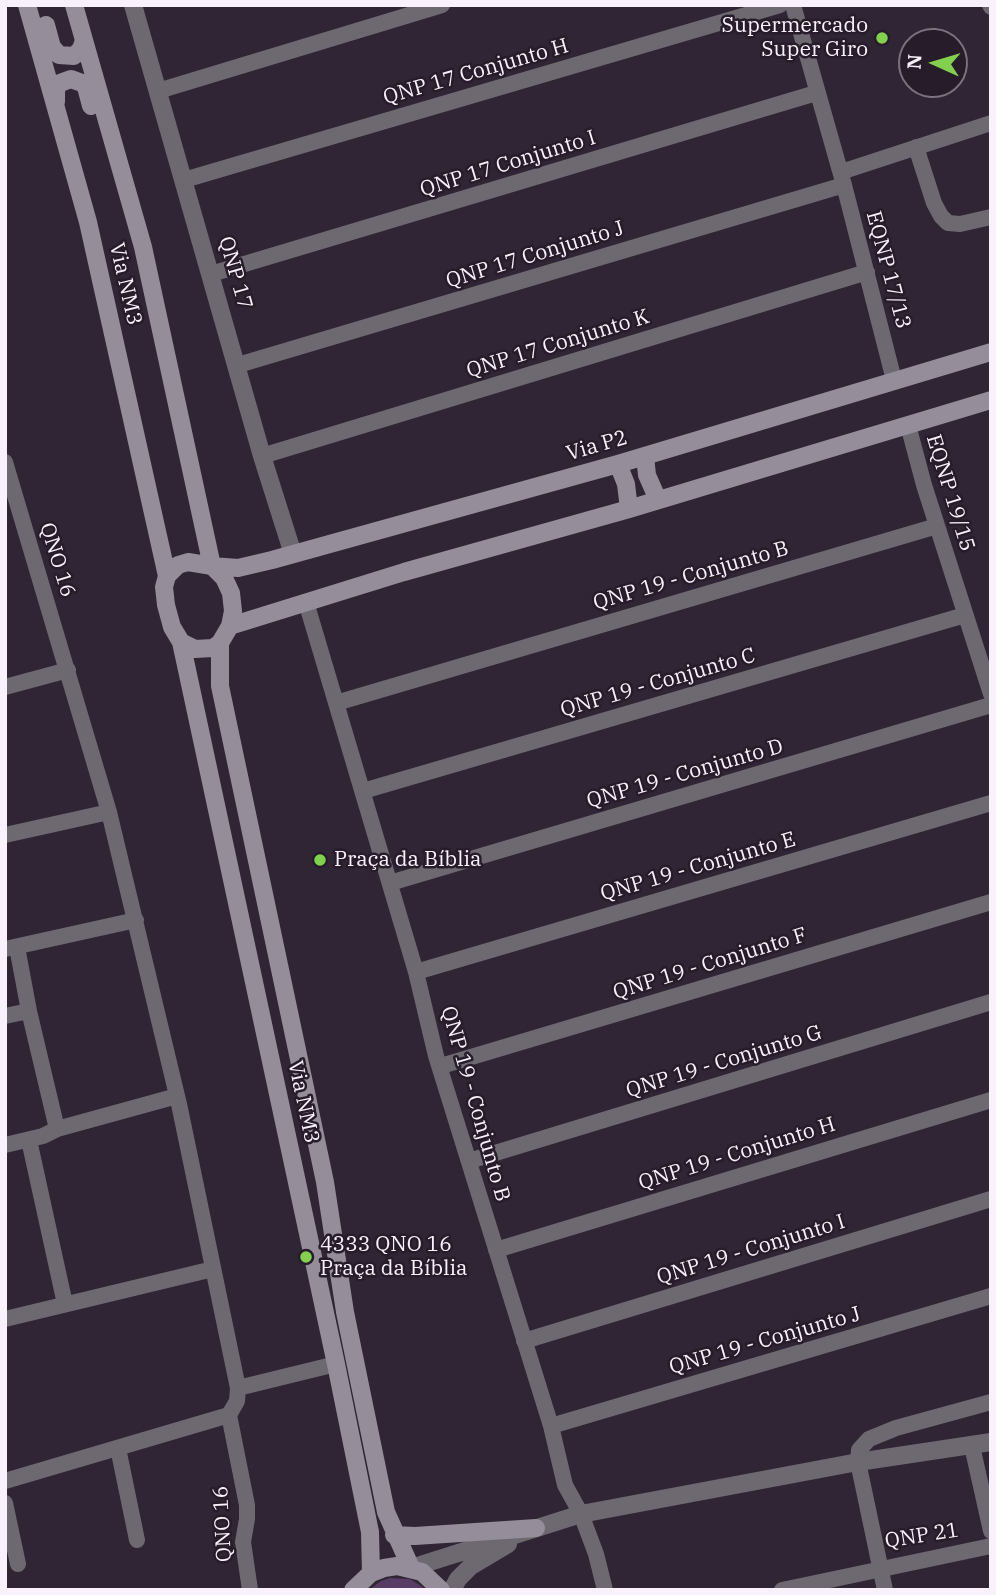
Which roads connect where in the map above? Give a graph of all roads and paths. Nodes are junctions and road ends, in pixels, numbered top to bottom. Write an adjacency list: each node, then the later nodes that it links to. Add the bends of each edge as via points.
1 (27, 5): 11 (main road, Via NM3)
2 (40, 5): 8 (main road, via 52,47 59,55 74,56)
3 (74, 5): 8 (main road, Via NM3)
4 (133, 5): 9 (street, QNP 17)
5 (442, 5): 9 (street)
6 (780, 5): 15 (street, QNP 17 Conjunto H)
7 (793, 5): 10 (street, EQNP 17/13)
8 (84, 40): 17 (main road, Via NM3)
9 (158, 91): 15 (street, QNP 17)
10 (816, 93): 14 (street, EQNP 17/13); 19 (street, QNP 17 Conjunto I)
11 (56, 102): 17 (main road, via 56,89 65,80 77,80 86,87 117,194); 34 (main road, Via NM3, via 88,222)
12 (991, 123): 13 (street)
13 (916, 148): 14 (street); 16 (street, via 934,203 948,223)
14 (842, 178): 18 (street, EQNP 17/13); 21 (street, QNP 17 Conjunto J)
15 (184, 180): 19 (street, QNP 17)
16 (991, 217)
17 (143, 247): 33 (main road, Via NM3)
18 (867, 272): 22 (street, EQNP 17/13); 25 (street, QNP 17 Conjunto K)
19 (211, 274): 21 (street, QNP 17)
20 (991, 352): 22 (main road, Via P2)
21 (238, 365): 25 (street, QNP 17)
22 (894, 380): 26 (main road, Via P2)
23 (991, 400): 24 (main road)
24 (908, 425): 29 (main road); 31 (street, EQNP 19/15)
25 (262, 456): 32 (street, QNP 17)
26 (645, 456): 28 (main road, Via P2); 29 (main road)
27 (5, 462): 40 (street, QNO 16)
28 (618, 464): 30 (main road); 32 (main road, Via P2)
29 (658, 500): 30 (main road)
30 (629, 509): 35 (main road)
31 (937, 526): 36 (street, EQNP 19/15); 43 (street, QNP 19 - Conjunto B)
32 (293, 554): 33 (main road, Via P2, via 238,568)
33 (212, 566): 34 (main road, via 188,562); 37 (main road, via 230,593)
34 (167, 576): 38 (main road, via 166,605)
35 (306, 602): 37 (main road); 43 (street, QNP 19 - Conjunto B)
36 (965, 615): 42 (street, EQNP 19/15); 45 (street, QNP 19 - Conjunto C)
37 (230, 626): 39 (main road)
38 (181, 642): 39 (main road, via 206,649); 71 (main road, Via NM3)
39 (220, 643): 85 (main road, Via NM3, via 220,686)
40 (68, 670): 41 (street); 47 (street, QNO 16)
41 (5, 687)
42 (991, 694)
43 (336, 703): 45 (street, QNP 19 - Conjunto B)
44 (991, 705): 49 (street, QNP 19 - Conjunto D)
45 (363, 791): 49 (street, QNP 19 - Conjunto B)
46 (991, 803): 53 (street, QNP 19 - Conjunto E)
47 (109, 811): 48 (street); 51 (street, QNO 16)
48 (5, 835)
49 (390, 883): 53 (street, QNP 19 - Conjunto B)
50 (991, 902): 57 (street, QNP 19 - Conjunto F)
51 (136, 919): 52 (street); 58 (street, QNO 16)
52 (11, 948): 55 (street)
53 (416, 972): 57 (street, QNP 19 - Conjunto B)
54 (991, 1002): 63 (street, QNP 19 - Conjunto G)
55 (29, 1011): 56 (street); 60 (street)
56 (5, 1016)
57 (441, 1066): 63 (street, QNP 19 - Conjunto B)
58 (177, 1097): 60 (street); 66 (street, QNO 16)
59 (991, 1100): 65 (street, QNP 19 - Conjunto H)
60 (57, 1129): 61 (street)
61 (29, 1140): 62 (street); 68 (street)
62 (5, 1145)
63 (469, 1161): 65 (street, QNP 19 - Conjunto B)
64 (991, 1199): 70 (street, QNP 19 - Conjunto I)
65 (496, 1250): 70 (street, QNP 19 - Conjunto B)
66 (213, 1269): 68 (street); 72 (street, QNO 16)
67 (991, 1296): 75 (street, QNP 19 - Conjunto J)
68 (65, 1304): 69 (street)
69 (5, 1320)
70 (524, 1340): 75 (street, QNP 19 - Conjunto B)
71 (336, 1364): 72 (street); 91 (main road, Via NM3, via 370,1532)
72 (238, 1388): 74 (street, QNO 16)
73 (991, 1402): 79 (street, via 869,1439 859,1450)
74 (229, 1415): 78 (street); 93 (street, QNO 16, via 247,1505 243,1542)
75 (551, 1426): 82 (street, QNP 19 - Conjunto B, via 565,1485)
76 (991, 1442): 77 (street)
77 (972, 1446): 79 (street); 84 (street, QNP 21)
78 (118, 1448): 80 (street); 86 (street)
79 (858, 1462): 82 (street); 89 (street, QNP 21)
80 (5, 1481)
81 (5, 1503): 88 (street)
82 (581, 1514): 83 (street); 96 (street)
83 (536, 1528): 85 (main road); 90 (street); 95 (street, via 471,1566)
84 (991, 1531)
85 (394, 1535): 90 (main road, Via NM3)
86 (137, 1540)
87 (991, 1546): 89 (street, QNP 21)
88 (18, 1564)
89 (881, 1567): 97 (street); 98 (street)
90 (411, 1568): 91 (main road); 94 (main road)
91 (371, 1573): 92 (main road)
92 (349, 1589)
93 (250, 1590)
94 (440, 1590)
95 (452, 1590)
96 (604, 1590)
97 (782, 1590)
98 (886, 1590)

